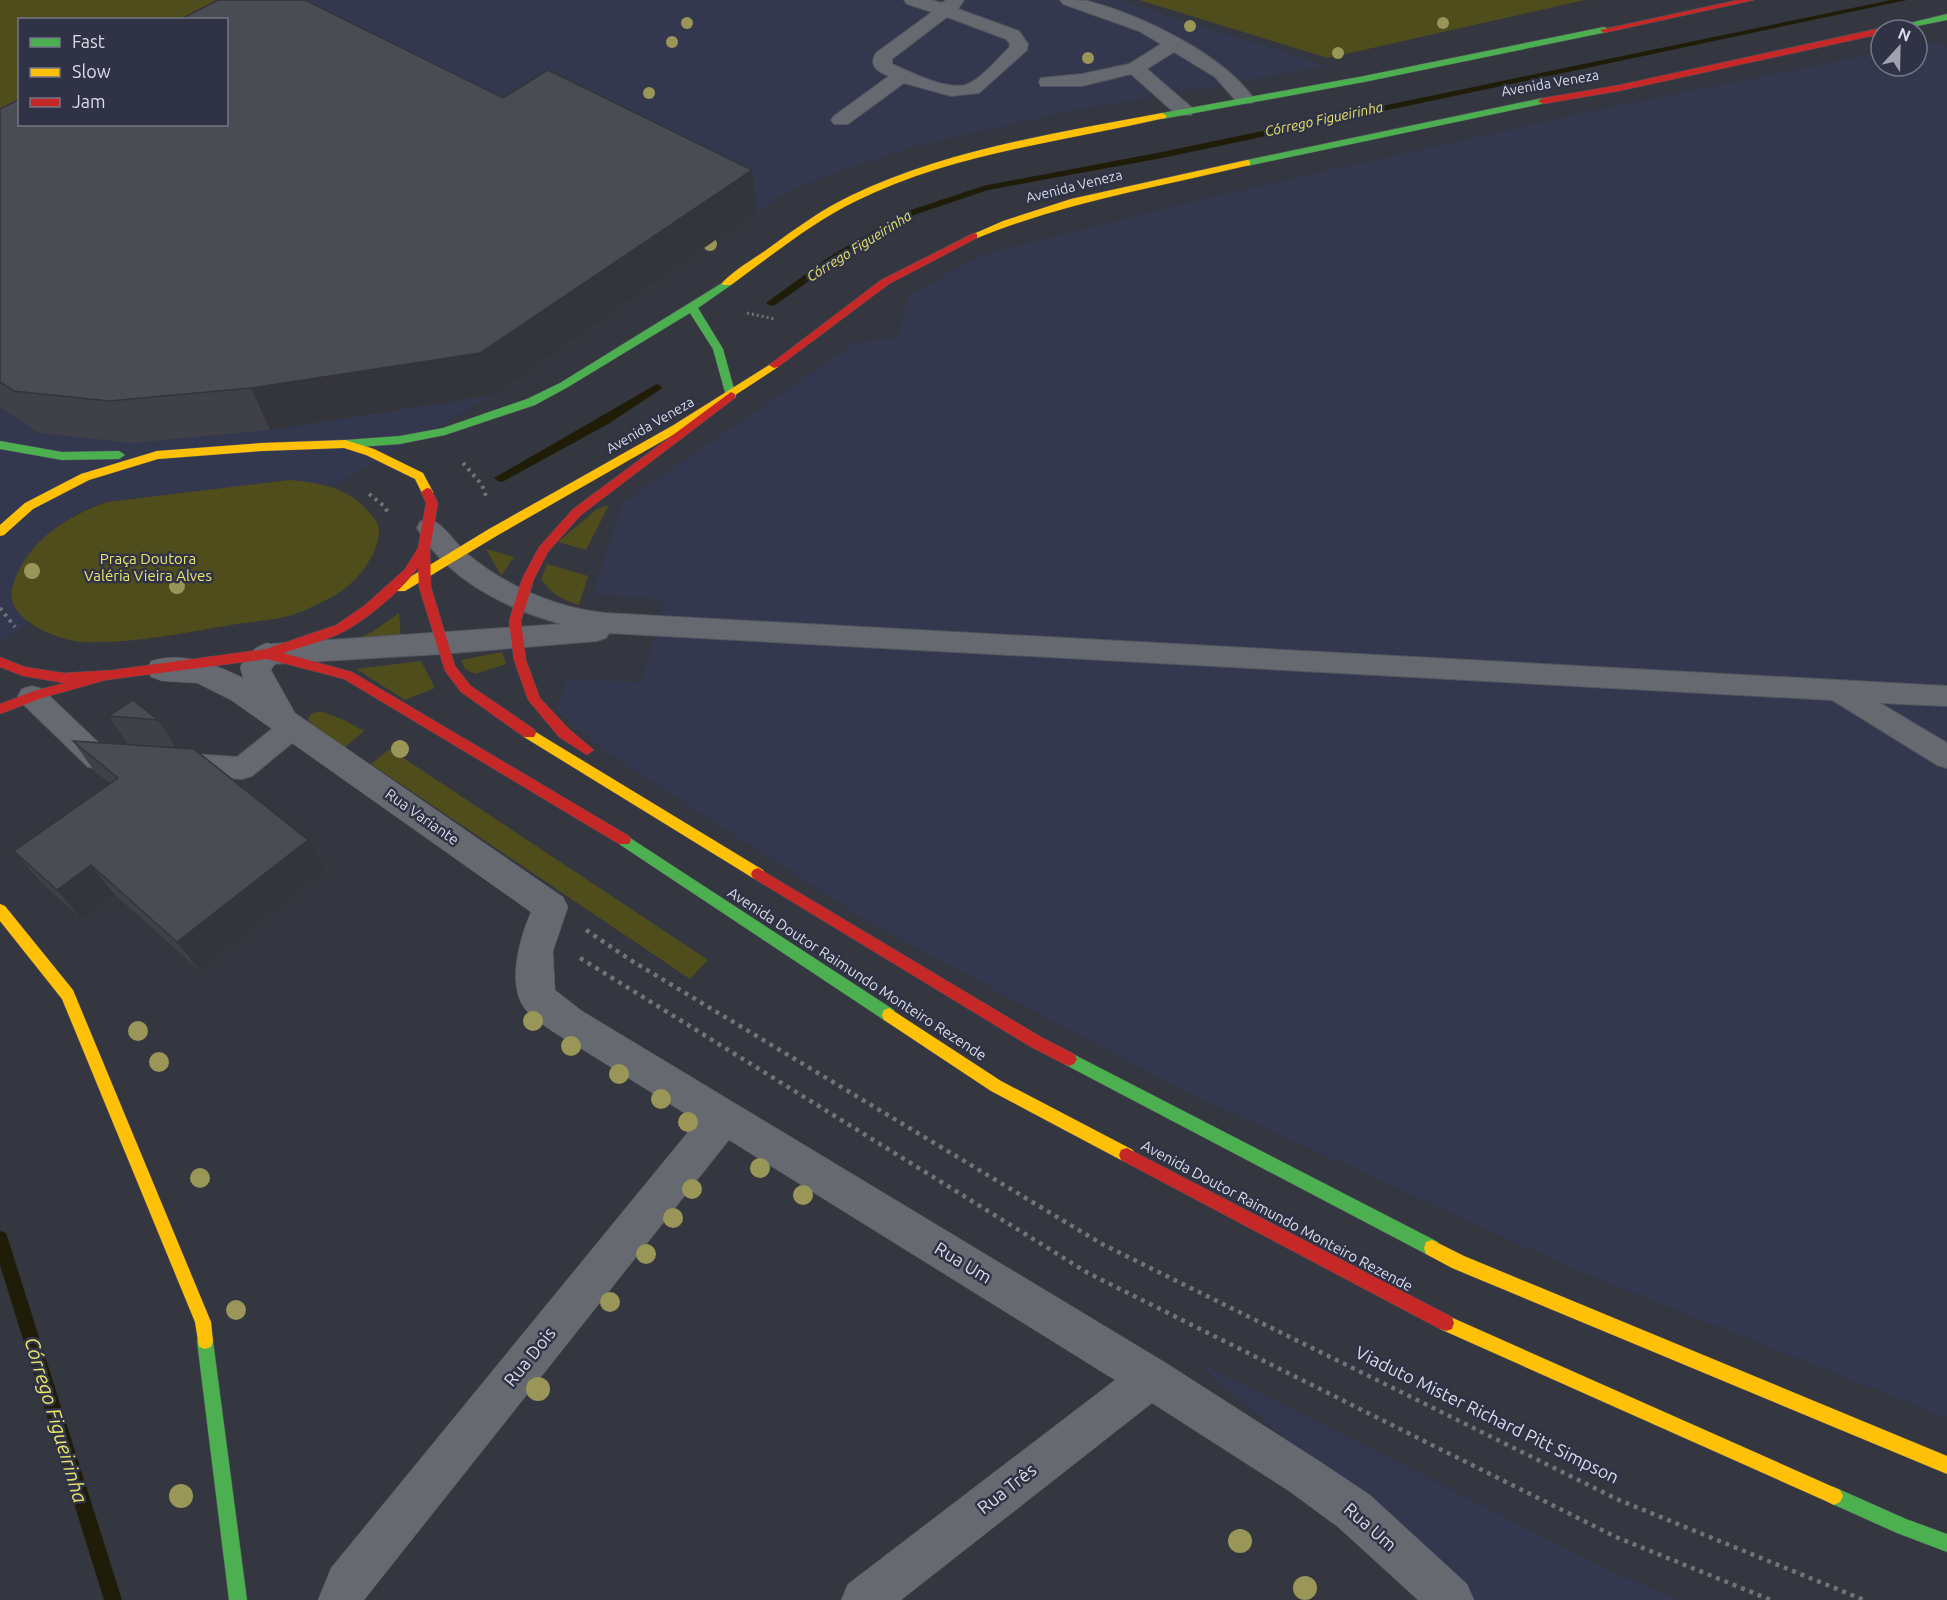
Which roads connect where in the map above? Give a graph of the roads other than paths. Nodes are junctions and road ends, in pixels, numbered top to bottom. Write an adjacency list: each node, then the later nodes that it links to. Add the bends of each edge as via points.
1 (914, 0): 4 (lane)
2 (1069, 0): 8 (lane, via 1145,27)
3 (1750, 0): 12 (main road, via 1364,79)
4 (952, 5): 10 (lane, via 883,57 883,67); 10 (lane, via 1013,35 1018,50 972,89 945,90)
5 (1947, 16): 6 (main road, Avenida Veneza)
6 (1929, 20)
7 (1869, 33): 16 (main road, Avenida Veneza, via 1619,88 1413,127 1023,216 949,247 885,282)
8 (1175, 44): 9 (lane); 12 (lane, via 1222,73)
9 (1135, 68): 11 (lane, via 1082,80); 13 (lane)
10 (903, 75): 14 (lane)
11 (1048, 82)
12 (1245, 99): 13 (main road)
13 (1184, 111): 15 (main road, via 1027,143 928,169 870,190 819,217)
14 (841, 120)
15 (692, 307): 16 (main road, via 724,361); 17 (main road, via 531,402 445,431 400,440)
16 (731, 396): 22 (main road, Avenida Veneza); 24 (main road, via 577,512 543,550)
17 (345, 444): 19 (main road); 21 (main road, via 419,476 432,503)
18 (0, 445): 19 (main road, via 62,456)
19 (157, 455): 20 (main road, via 66,486 29,506)
20 (0, 532)
21 (427, 538): 22 (lane, via 438,542); 23 (main road, Avenida Doutor Raimundo Monteiro Rezende); 25 (main road, via 409,572)
22 (452, 556): 23 (main road, Avenida Veneza); 24 (lane)
23 (425, 573): 25 (main road, Avenida Veneza); 28 (main road, Avenida Doutor Raimundo Monteiro Rezende)
24 (522, 599): 26 (lane, via 571,617); 27 (main road, via 515,621)
25 (369, 608): 29 (main road, via 340,628)
26 (656, 627): 27 (lane); 33 (lane)
27 (517, 637): 28 (lane); 41 (main road, via 520,660 534,700 564,733)
28 (442, 644): 29 (lane); 41 (main road, Avenida Doutor Raimundo Monteiro Rezende, via 449,668 466,689 515,725)
29 (267, 654): 31 (main road); 37 (street, Rua Variante, via 255,667 257,676); 45 (main road, Avenida Doutor Raimundo Monteiro Rezende, via 348,675 621,838 996,1086 1435,1318)
30 (0, 662): 32 (main road, via 23,671 64,678)
31 (160, 669): 32 (main road); 37 (street, Rua Variante, via 206,673)
32 (113, 675): 34 (main road)
33 (1837, 690): 35 (lane); 38 (lane)
34 (32, 696): 36 (main road); 37 (lane, via 98,759 242,768)
35 (1947, 696)
36 (0, 709)
37 (293, 727): 40 (street, Rua Variante)
38 (1947, 757)
39 (0, 910): 46 (main road, via 68,995 203,1322)
40 (545, 920): 42 (street, Rua Um, via 534,954 538,998 569,1022)
41 (853, 933): 44 (main road, Avenida Doutor Raimundo Monteiro Rezende, via 1036,1042 1458,1263)
42 (724, 1117): 43 (street, Rua Um); 47 (street, Rua Dois, via 347,1584)
43 (1150, 1378): 48 (street, Rua Três); 49 (street, Rua Um, via 1354,1511)
44 (1947, 1465)
45 (1947, 1543)
46 (238, 1600)
47 (341, 1600)
48 (864, 1600)
49 (1451, 1600)

